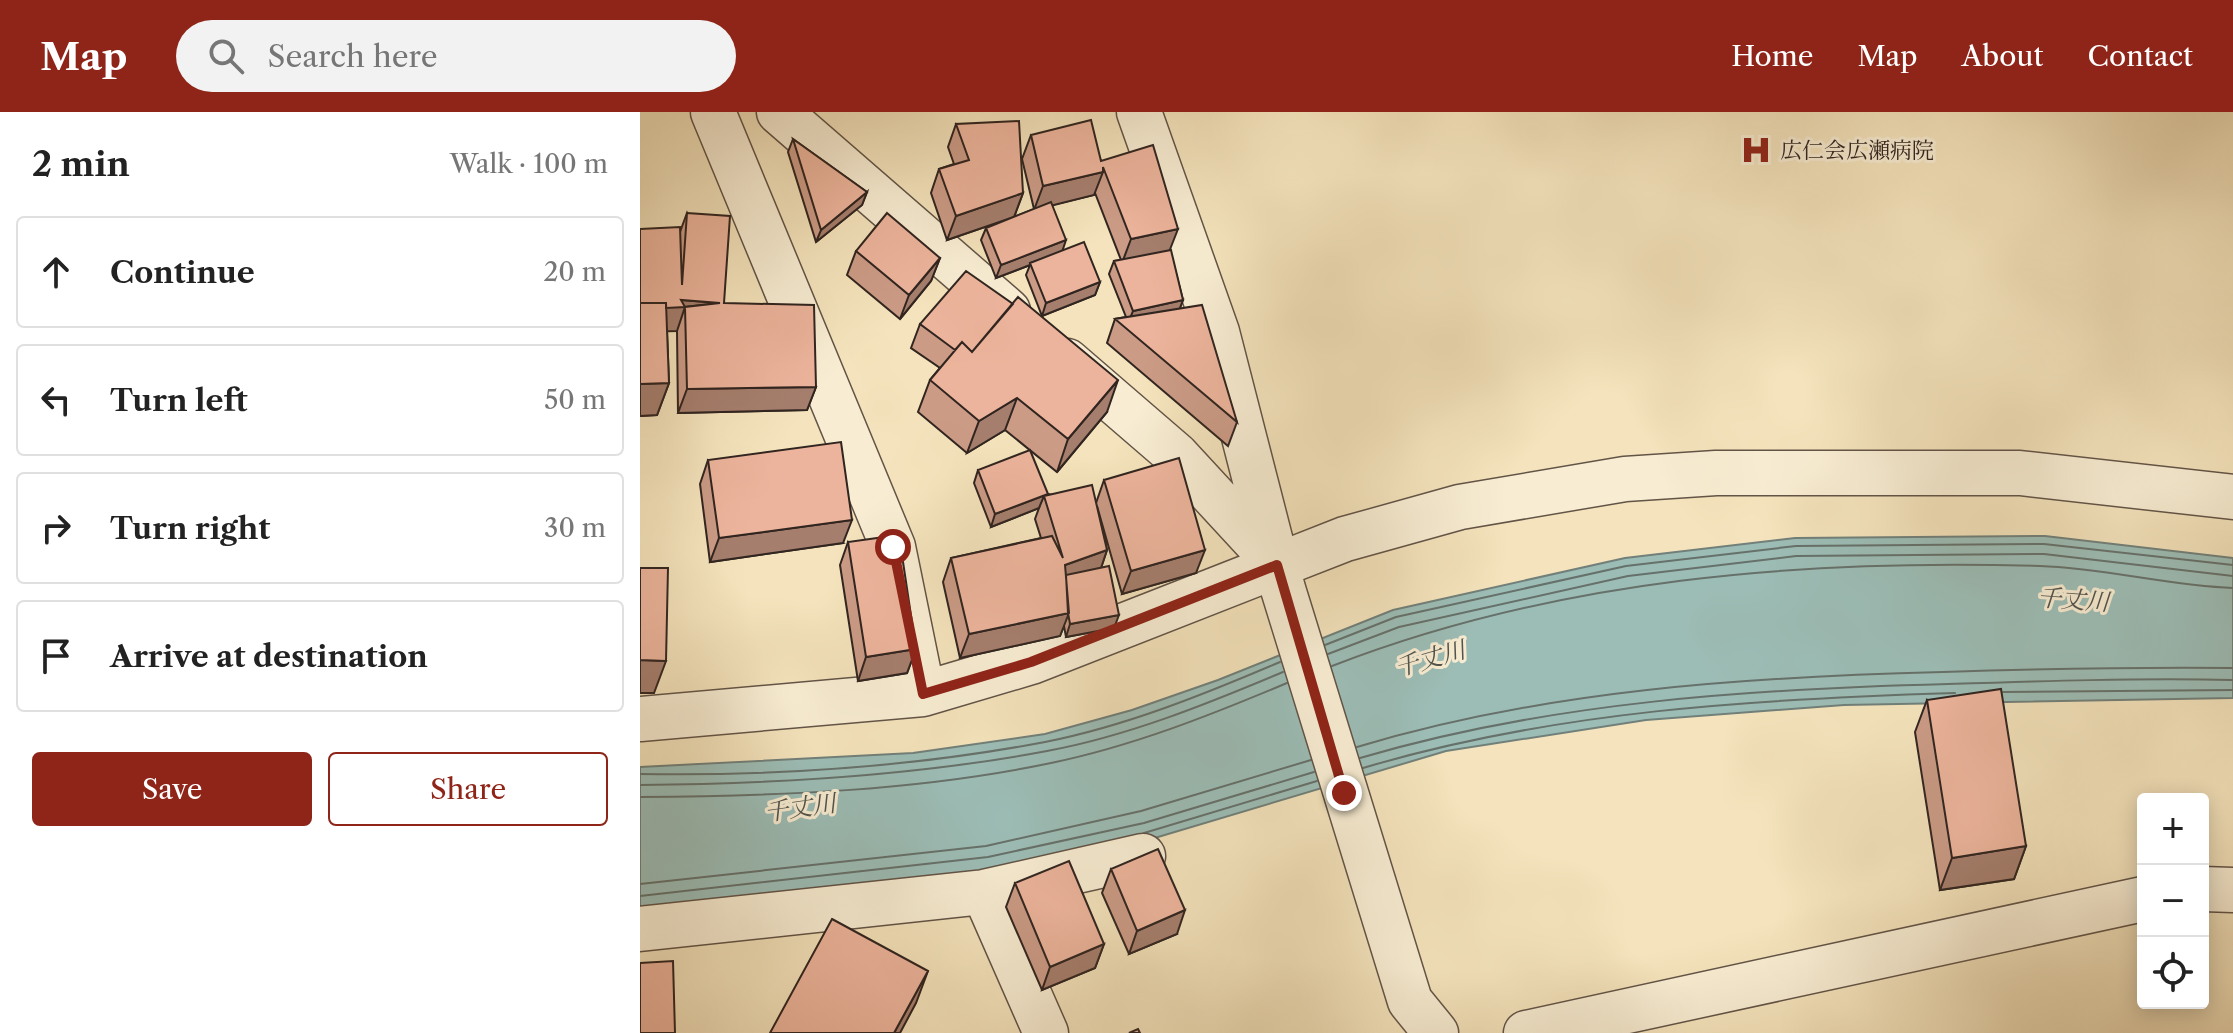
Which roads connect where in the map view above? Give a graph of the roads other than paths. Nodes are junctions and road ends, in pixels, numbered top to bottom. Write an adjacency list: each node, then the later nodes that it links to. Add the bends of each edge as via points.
1 (713, 112): 6 (street, via 893,547)
2 (779, 112): 5 (street, via 1176,455)
3 (1139, 112): 5 (street, via 1217,332)
4 (2233, 497): 5 (street, via 2020,473 1716,473 1625,479 1460,507 1345,539)
5 (1280, 577): 6 (street); 15 (street, via 1410,1001)
6 (923, 694): 7 (street)
7 (640, 719)
8 (1143, 856): 11 (street)
9 (2209, 889): 10 (street)
10 (2233, 890)
11 (984, 892): 13 (street); 14 (street)
12 (2137, 900): 16 (street)
13 (640, 929)
14 (1046, 1033)
15 (1436, 1033)
16 (1526, 1033)

